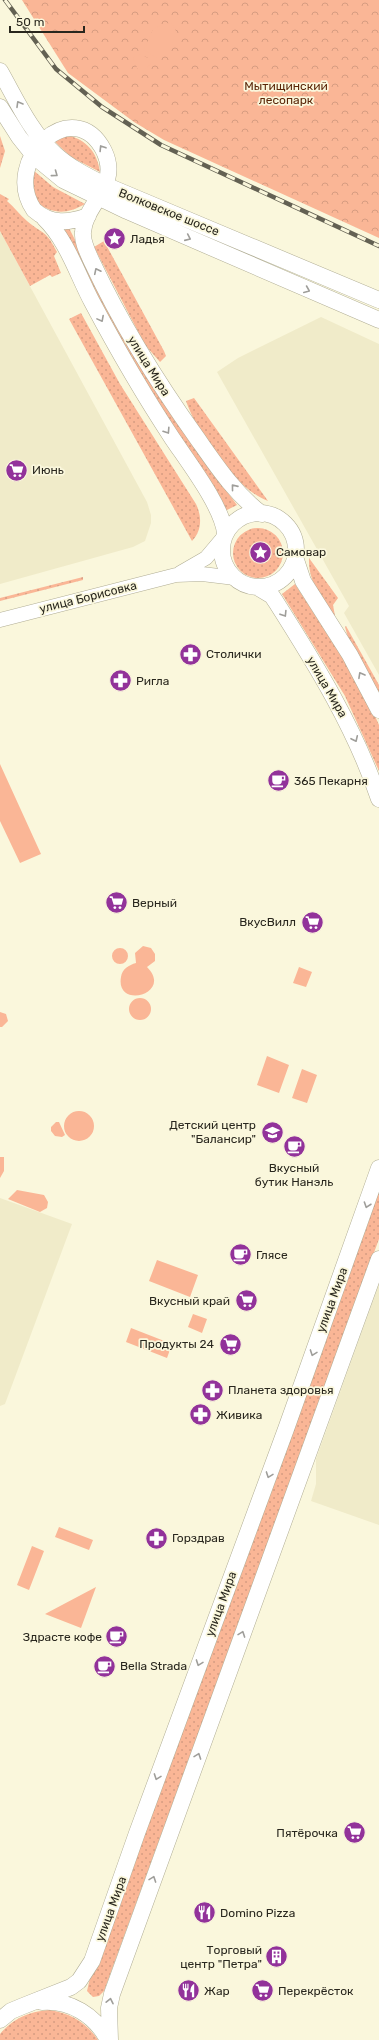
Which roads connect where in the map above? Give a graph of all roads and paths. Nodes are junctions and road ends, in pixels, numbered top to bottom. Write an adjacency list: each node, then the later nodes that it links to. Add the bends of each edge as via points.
1 (0, 72): 3 (main road, Волковское шоссе, one-way to 1)
2 (0, 107): 4 (main road, Волковское шоссе)
3 (40, 136): 4 (main road, улица Мира); 5 (main road, Волковское шоссе, via 62,160); 5 (main road, улица Мира, one-way to 3, via 109,171 107,158 103,149 91,136 78,130 62,128)
4 (27, 148): 5 (main road, Волковское шоссе, one-way to 5, via 53,173); 7 (main road, улица Мира, via 17,167 17,182 24,200)
5 (101, 192): 6 (main road, улица Мира); 8 (main road, Волковское шоссе); 9 (main road, Волковское шоссе, one-way to 9)
6 (88, 216): 7 (main road, via 68,222); 10 (main road, улица Мира, one-way to 6, via 237,491 205,450 164,391 122,321 83,238)
7 (44, 218): 11 (main road, улица Мира, one-way to 11, via 60,237 98,314 142,393 205,490 220,517)
8 (379, 300)
9 (379, 320)
10 (262, 514): 11 (main road, via 241,519); 12 (main road, via 278,518 289,528 296,546)
11 (224, 536): 13 (street, улица Борисовка, via 206,558); 14 (main road, via 223,558 230,574)
12 (295, 557): 15 (main road, via 282,576 272,583); 17 (main road, one-way to 12, via 350,655 303,581)
13 (176, 575): 14 (street, улица Борисовка, via 202,574); 16 (street, улица Борисовка)
14 (235, 578): 15 (main road, via 247,585)
15 (257, 586): 18 (main road, улица Мира, one-way to 18, via 272,596 325,680 358,744)
16 (0, 620)
17 (379, 710)
18 (379, 799)
19 (379, 1168): 21 (main road, улица Мира, one-way to 21, via 92,1961 79,1981 71,1987)
20 (379, 1259): 22 (main road, улица Мира, one-way to 20, via 109,2008 112,1994)
21 (9, 2013): 22 (main road, улица Мира, via 49,2001 75,2008 87,2014)
22 (109, 2040)

